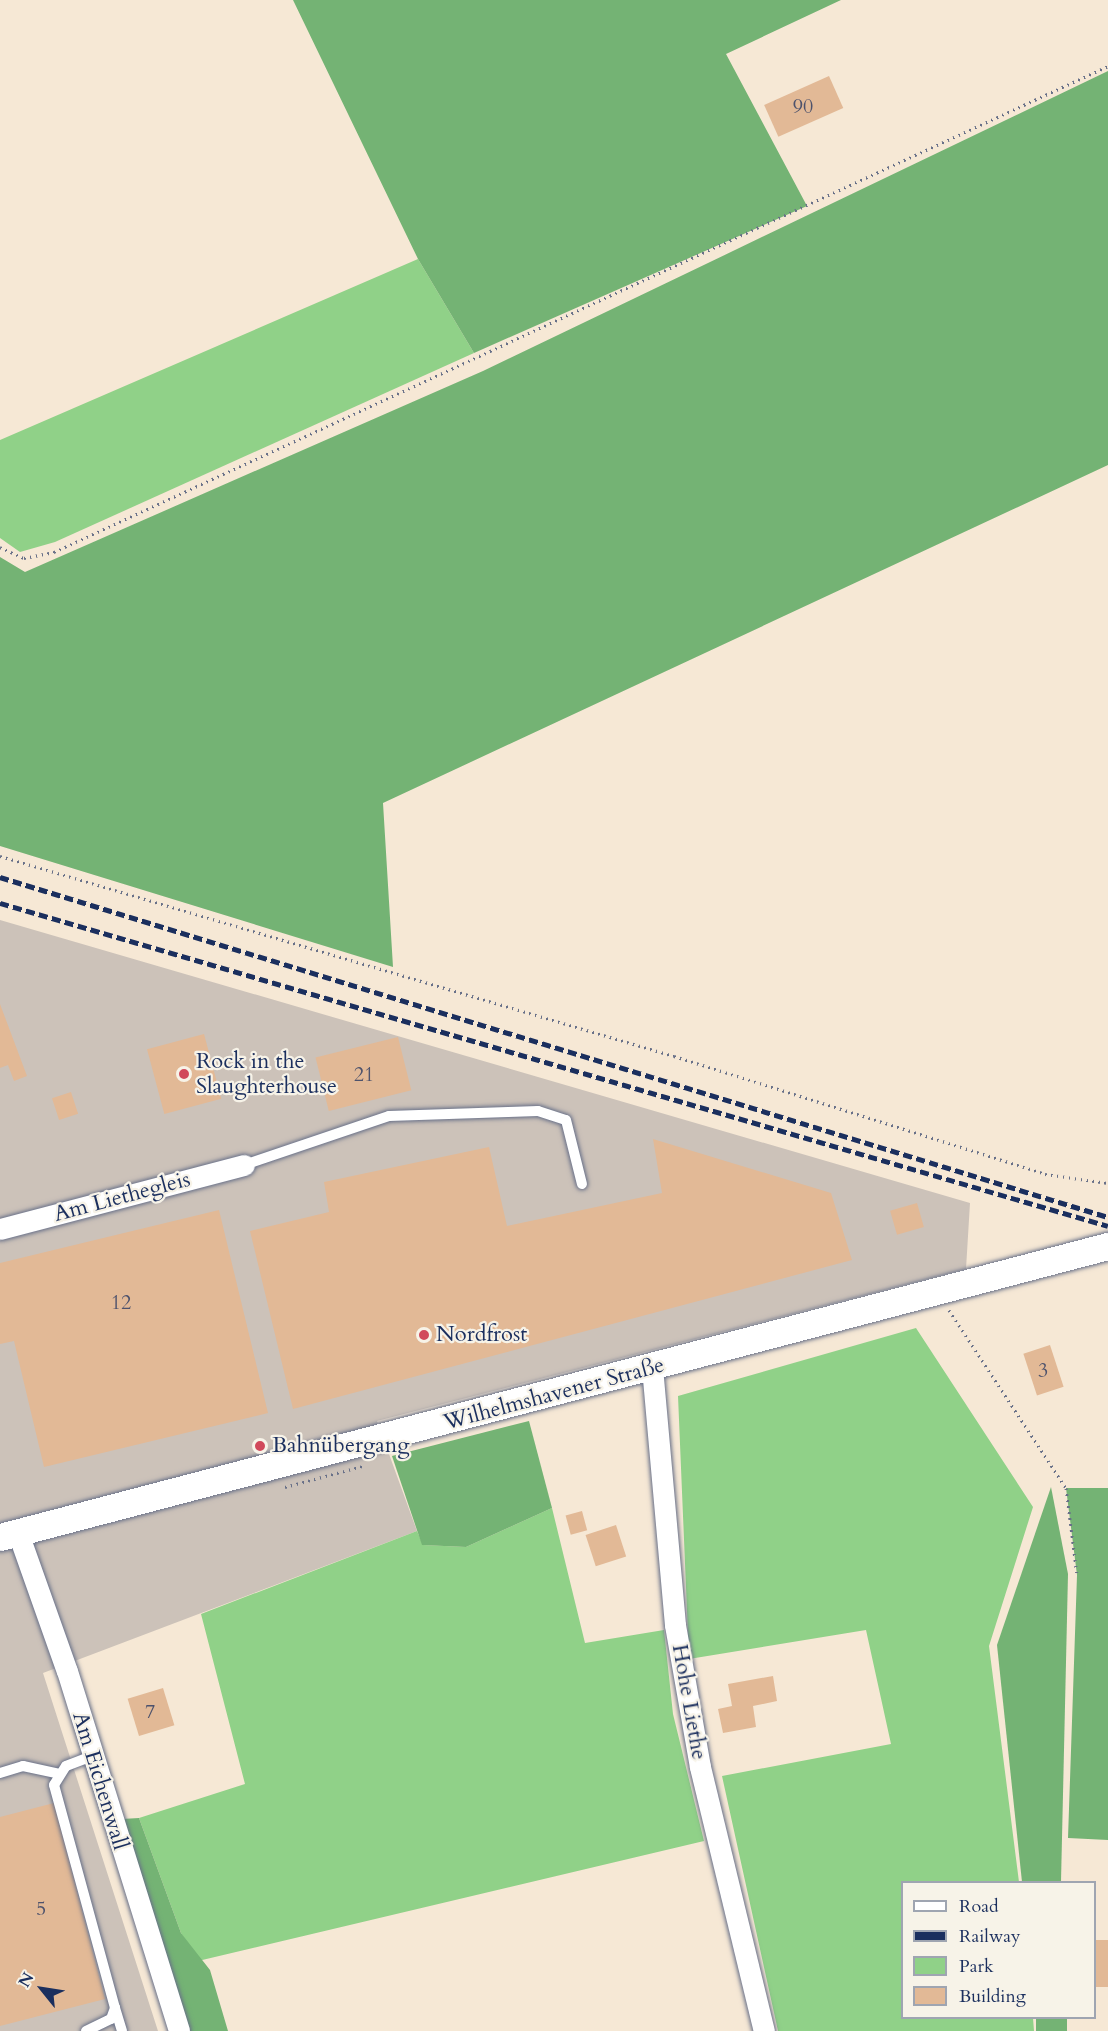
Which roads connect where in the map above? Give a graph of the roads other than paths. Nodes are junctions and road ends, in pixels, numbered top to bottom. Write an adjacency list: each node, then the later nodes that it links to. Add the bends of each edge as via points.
1 (244, 1165): 2 (lane, via 388,1116 538,1111 566,1120); 3 (street, Am Liethegleis)
2 (582, 1184)
3 (0, 1229)
4 (1108, 1246): 5 (street, Wilhelmshavener Straße)
5 (652, 1367): 6 (street, Wilhelmshavener Straße); 14 (street, Hohe Liethe, via 675,1625 700,1767)
6 (9, 1535): 7 (street, Am Eichenwall)
7 (92, 1756): 9 (lane); 13 (street, Am Eichenwall)
8 (0, 1773): 9 (lane, via 23,1766)
9 (57, 1773): 10 (lane, via 54,1785)
10 (115, 2008): 11 (lane, via 111,2019); 12 (lane)
11 (86, 2031)
12 (122, 2031)
13 (179, 2031)
14 (764, 2031)

